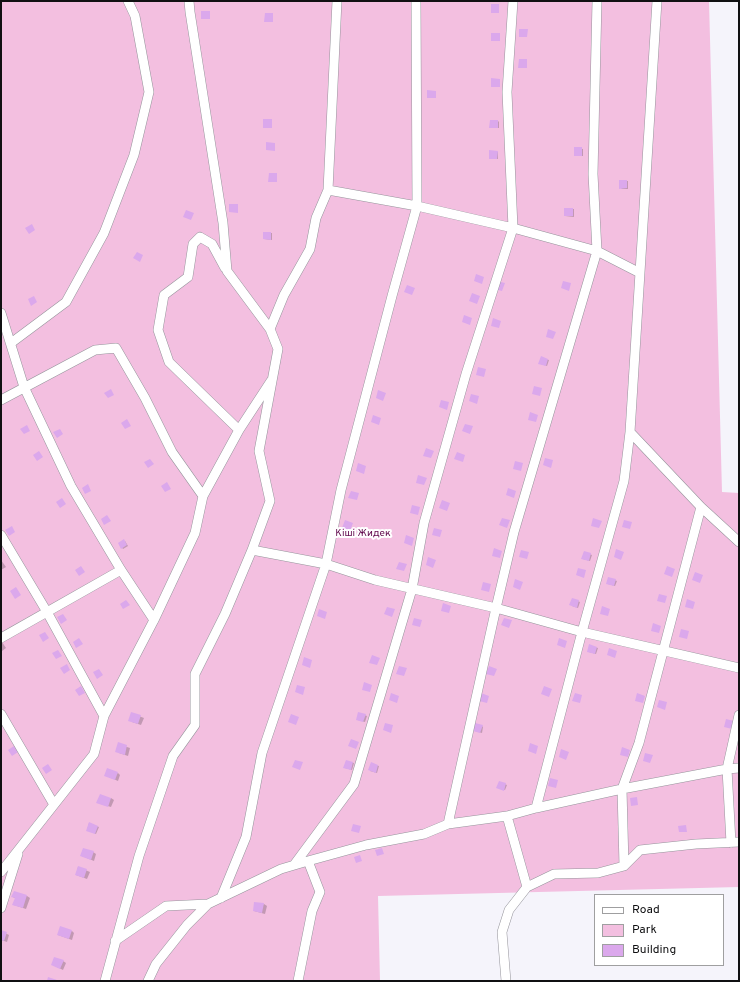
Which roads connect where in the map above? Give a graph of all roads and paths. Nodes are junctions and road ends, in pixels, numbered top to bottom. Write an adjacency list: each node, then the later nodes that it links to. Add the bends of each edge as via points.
1 (128, 1): 16 (street, via 135,16 149,92 134,155 104,233 66,302)
2 (189, 1): 12 (street, via 223,223)
3 (337, 1): 8 (street)
4 (416, 1): 9 (street)
5 (512, 1): 10 (street, via 507,92)
6 (597, 1): 11 (street, via 593,174)
7 (657, 1): 13 (street)
8 (328, 190): 9 (street); 15 (street, via 316,218 310,250 284,295)
9 (417, 206): 10 (street); 27 (street, via 341,490)
10 (513, 228): 11 (street); 29 (street, via 466,374 424,524)
11 (597, 251): 13 (street); 30 (street, via 514,532)
12 (227, 271): 15 (street); 20 (street, via 212,244 200,238 193,244 188,277 164,295 158,330 169,362)
13 (640, 273): 21 (street)
14 (1, 313): 16 (street)
15 (270, 329): 17 (street, via 278,349)
16 (11, 343): 18 (street)
17 (274, 377): 20 (street); 26 (street, via 259,451 270,501)
18 (24, 387): 19 (street); 22 (street, via 95,350 116,348 172,452); 28 (street, via 71,486)
19 (1, 400)
20 (239, 430): 22 (street)
21 (630, 432): 23 (street); 33 (street, via 624,481)
22 (203, 496): 32 (street, via 194,533)
23 (701, 507): 25 (street); 35 (street)
24 (1, 535): 31 (street)
25 (739, 542)
26 (252, 550): 27 (street); 57 (street, via 225,614 195,674 195,725 173,756 138,856)
27 (326, 564): 29 (street); 54 (street, via 262,752 246,838)
28 (121, 570): 31 (street); 32 (street)
29 (412, 589): 30 (street); 50 (street, via 354,784)
30 (496, 608): 33 (street); 46 (street)
31 (47, 612): 34 (street); 39 (street)
32 (154, 620): 39 (street)
33 (582, 632): 35 (street); 44 (street)
34 (1, 638)
35 (664, 650): 36 (street); 42 (street, via 639,743)
36 (739, 668)
37 (1, 714): 43 (street)
38 (739, 715): 41 (street)
39 (104, 716): 43 (street, via 94,754)
40 (739, 768): 41 (street)
41 (727, 769): 42 (street); 47 (street)
42 (622, 789): 44 (street); 51 (street)
43 (54, 803): 48 (street)
44 (536, 808): 45 (street)
45 (507, 816): 46 (street); 53 (street)
46 (448, 824): 49 (street, via 424,834)
47 (735, 842): 51 (street, via 640,850)
48 (19, 850): 52 (street); 56 (street)
49 (308, 860): 50 (street); 60 (street, via 320,892 312,911)
50 (294, 865): 54 (street)
51 (624, 866): 53 (street, via 598,873 554,874)
52 (1, 872)
53 (527, 886): 61 (street, via 509,910 502,932)
54 (221, 898): 55 (street)
55 (208, 904): 57 (street, via 166,906); 59 (street, via 187,925 156,964)
56 (1, 908)
57 (115, 941): 58 (street)
58 (105, 981)
59 (148, 981)
60 (298, 981)
61 (506, 981)

